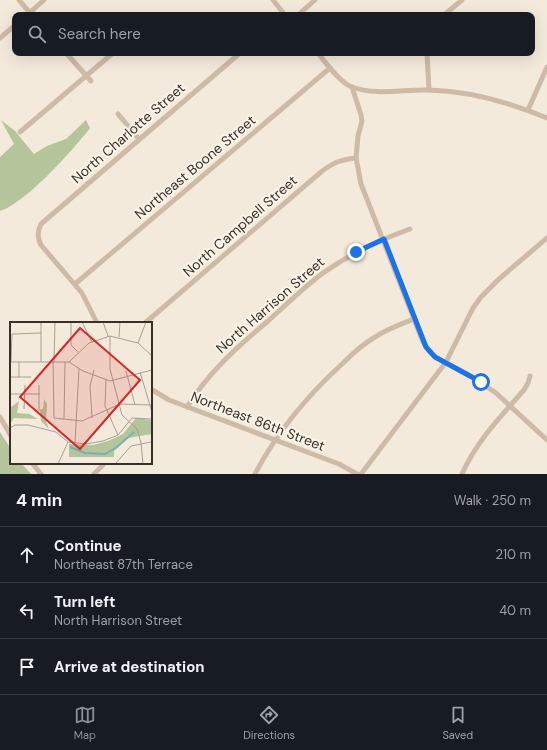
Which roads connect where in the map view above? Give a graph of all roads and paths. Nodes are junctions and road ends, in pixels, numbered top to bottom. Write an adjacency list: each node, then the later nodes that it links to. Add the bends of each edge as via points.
1 (19, 0): 6 (street)
2 (44, 0): 7 (street)
3 (273, 0): 8 (street)
4 (315, 0): 9 (street)
5 (462, 0): 10 (street)
6 (28, 12)
7 (31, 12)
8 (283, 12)
9 (301, 12)
10 (448, 12)
11 (12, 28): 12 (street)
12 (0, 38)
13 (69, 56): 20 (street)
14 (109, 56): 20 (street)
15 (236, 56): 28 (street, North Charlotte Street)
16 (320, 56): 19 (street)
17 (427, 56): 23 (street)
18 (547, 66): 24 (street)
19 (330, 68): 22 (street); 33 (street, Northeast Boone Street)
20 (86, 76): 21 (street); 27 (street)
21 (91, 81)
22 (352, 87): 23 (street, via 378,92); 29 (street, via 362,121)
23 (429, 90): 24 (street, via 493,99)
24 (528, 110): 26 (street)
25 (118, 114): 28 (street)
26 (547, 118)
27 (20, 132)
28 (139, 139): 33 (street, North Charlotte Street, via 45,220 39,229 38,240 41,245)
29 (356, 158): 32 (street, via 361,184); 36 (street, North Campbell Street, via 331,164)
30 (410, 229): 32 (street, North Harrison Street)
31 (547, 238): 37 (street, via 481,297)
32 (384, 239): 34 (street); 41 (street, North Harrison Street, via 340,262 313,282 227,357 204,382)
33 (75, 284): 35 (street)
34 (414, 319): 37 (street, via 429,351); 44 (street, via 384,331 357,350 302,403)
35 (96, 322)
36 (147, 322)
37 (446, 362): 40 (street, via 481,382); 52 (street)
38 (530, 376): 40 (street, via 524,390)
39 (152, 390): 41 (street, Northeast 86th Street)
40 (510, 406): 45 (street); 53 (street, via 475,448)
41 (187, 407): 44 (street, Northeast 86th Street)
42 (0, 418): 43 (street)
43 (10, 433)
44 (275, 440): 50 (street); 51 (street, Northeast 86th Street, via 339,464)
45 (547, 440)
46 (33, 464): 48 (street)
47 (103, 465): 49 (street)
48 (41, 474)
49 (94, 474)
50 (255, 474)
51 (357, 474)
52 (361, 474)
53 (462, 474)

